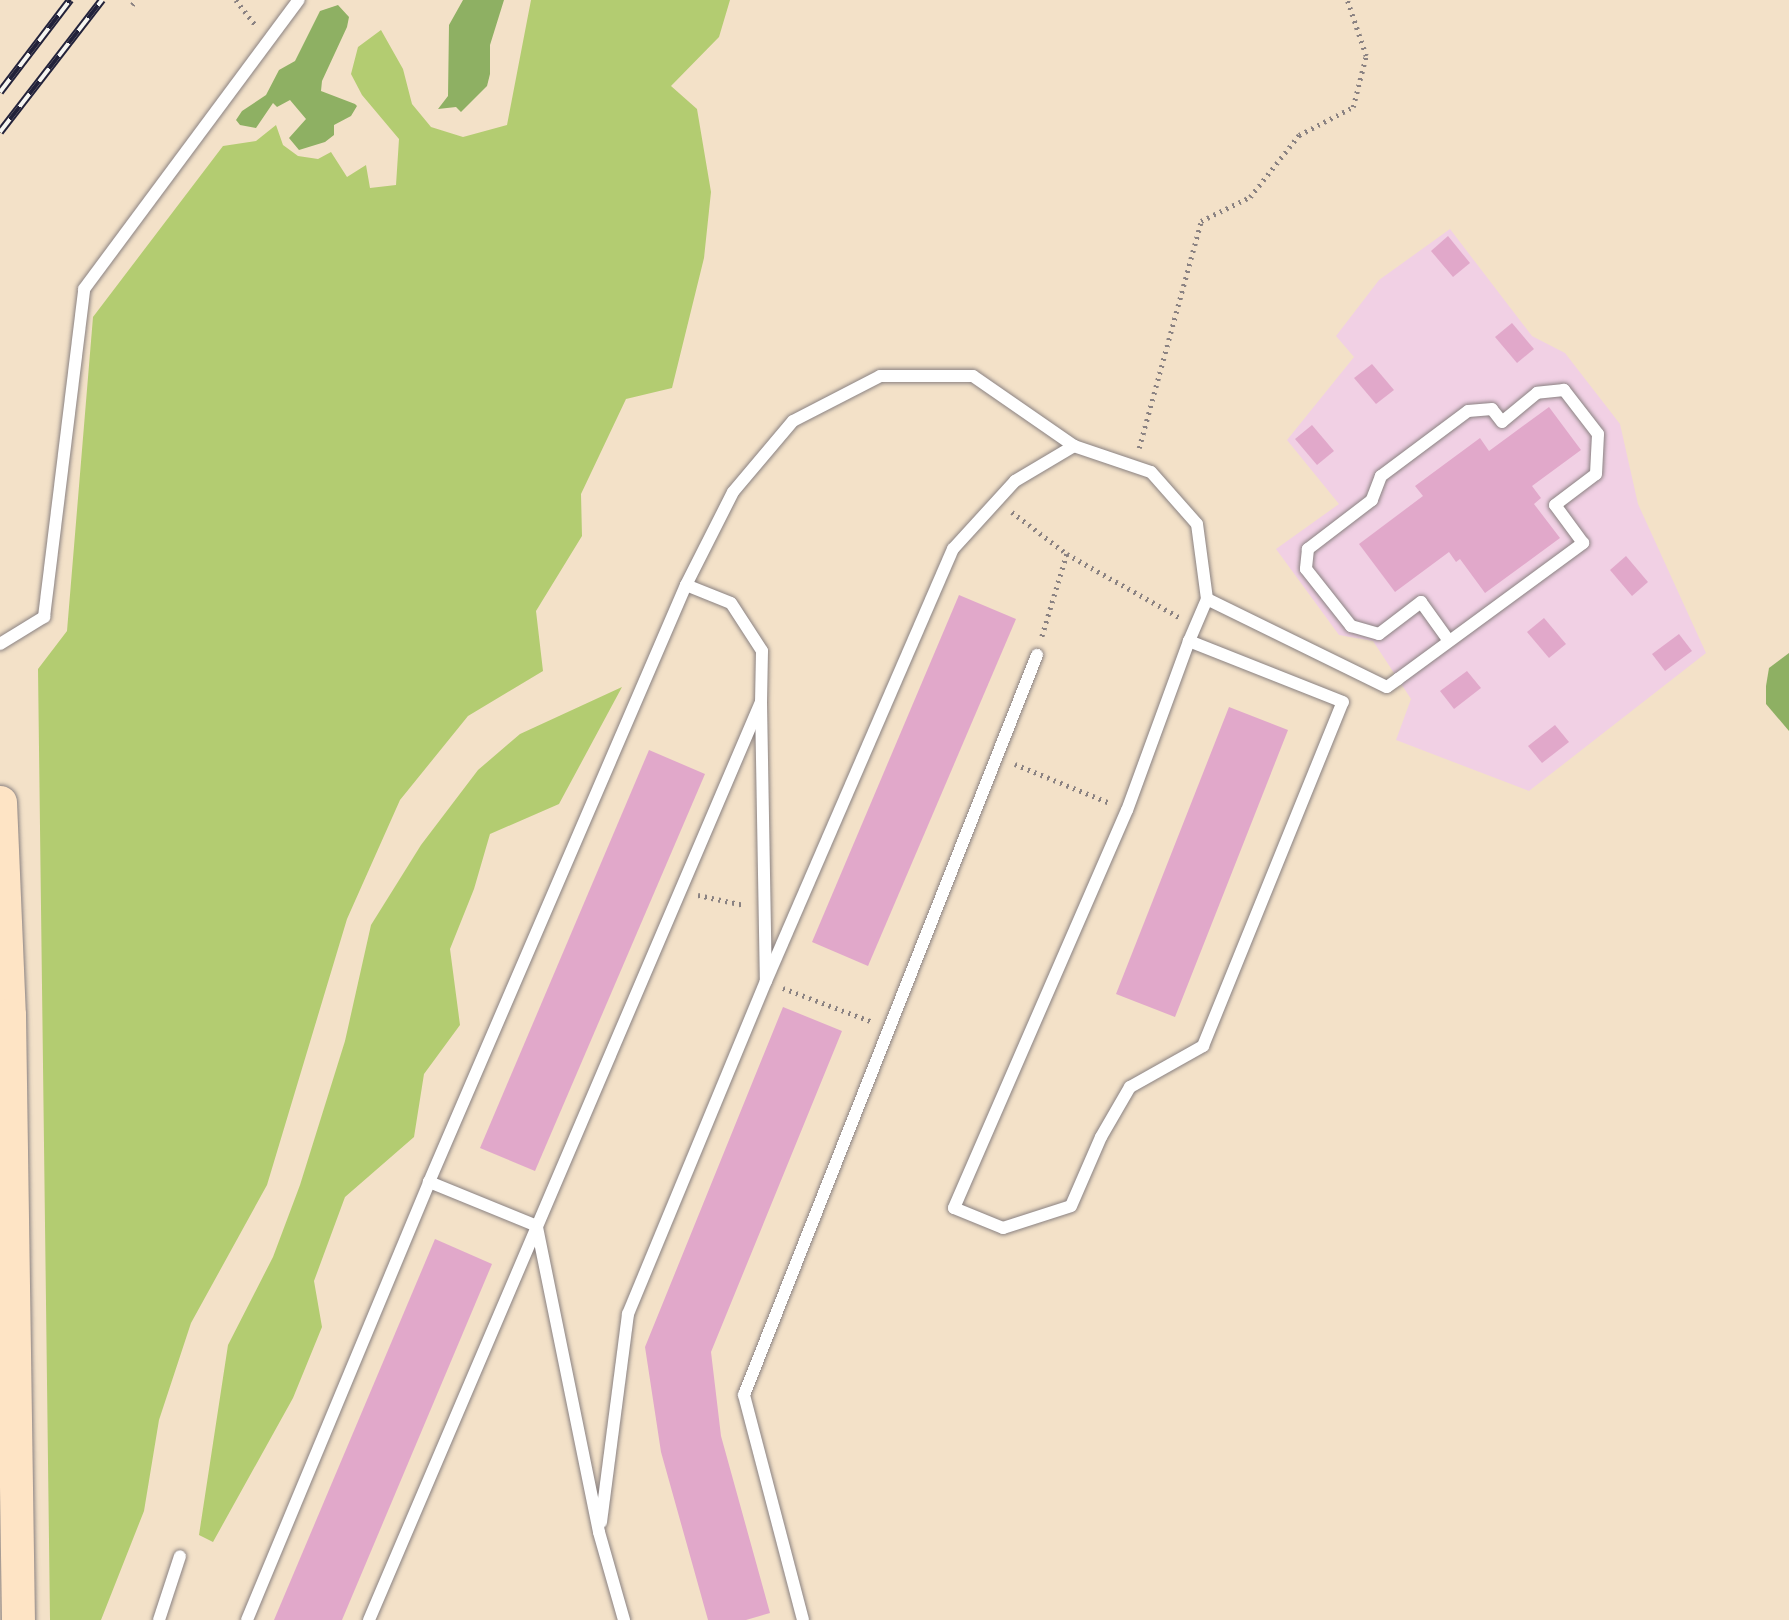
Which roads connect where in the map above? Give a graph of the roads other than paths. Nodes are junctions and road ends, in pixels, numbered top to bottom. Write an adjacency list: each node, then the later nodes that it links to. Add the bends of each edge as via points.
1 (299, 0): 7 (lane, via 84,289 44,617)
2 (1074, 446): 3 (lane, via 972,376 880,376 793,421 733,492); 4 (lane, via 1151,472 1197,524); 11 (lane, via 1015,481 953,549)
3 (686, 585): 9 (lane, via 731,603 762,651); 14 (lane)
4 (1207, 599): 5 (lane, via 1387,687); 6 (lane)
5 (1449, 641): 5 (lane, via 1583,543 1555,505 1596,474 1598,434 1564,390 1538,393 1502,422 1492,409 1468,411 1381,477 1372,500 1308,549 1306,569 1351,626 1379,634 1421,602)
6 (1189, 642): 6 (lane, via 1127,810 954,1208 1003,1228 1071,1206 1101,1137 1130,1087 1203,1046 1343,702)
7 (0, 644)
8 (1037, 654): 25 (lane, via 744,1395)
9 (761, 702): 11 (lane); 15 (lane)
10 (0, 802): 12 (street)
11 (766, 981): 18 (lane, via 628,1314)
12 (9, 1015): 13 (street); 17 (street)
13 (0, 1102)
14 (429, 1182): 15 (lane); 22 (lane)
15 (537, 1226): 18 (lane); 23 (lane)
16 (0, 1315): 17 (street)
17 (16, 1410): 20 (street)
18 (599, 1532): 24 (lane)
19 (180, 1556): 21 (lane)
20 (18, 1620)
21 (159, 1620)
22 (247, 1620)
23 (369, 1620)
24 (624, 1620)
25 (803, 1620)

